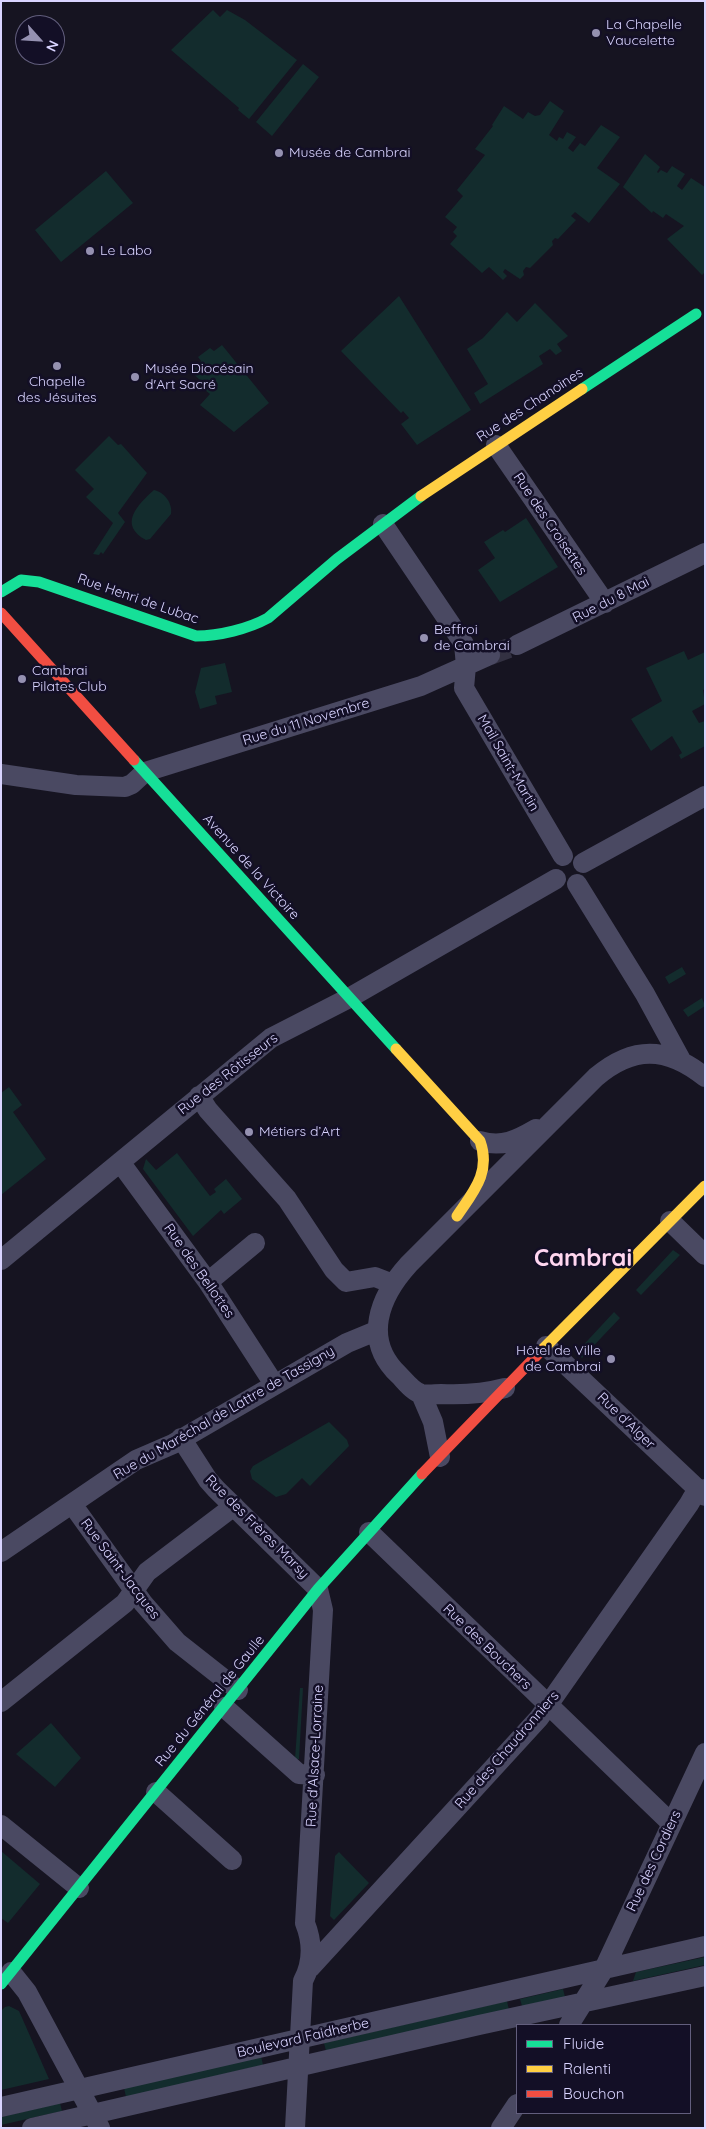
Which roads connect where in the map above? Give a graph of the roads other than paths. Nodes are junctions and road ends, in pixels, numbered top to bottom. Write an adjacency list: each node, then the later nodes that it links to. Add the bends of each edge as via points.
1 (696, 314): 2 (street, Rue des Chanoines)
2 (496, 445): 3 (street, Rue des Chanoines); 6 (street, Rue des Croisettes)
3 (383, 524): 5 (street, Rue Henri de Lubac, via 268,618 208,636 179,631 39,582 21,580); 10 (street, Mail Saint-Martin, via 464,644)
4 (705, 553): 6 (street, Rue du 8 Mai)
5 (1, 592)
6 (605, 604): 8 (street, Rue du 8 Mai)
7 (1, 613): 11 (street, Avenue de la Victoire)
8 (518, 645)
9 (490, 655): 10 (street)
10 (466, 666): 11 (street, Rue du 11 Novembre, via 421,686); 14 (street, Mail Saint-Martin, via 464,688)
11 (145, 772): 12 (street, Rue du 11 Novembre, via 132,784 119,787 76,785); 18 (street, Avenue de la Victoire)
12 (1, 774)
13 (705, 796): 15 (street)
14 (563, 856): 15 (street, via 572,855); 16 (street, via 556,864)
15 (584, 863): 17 (street, via 586,872)
16 (556, 879): 17 (street, via 566,886); 18 (street, Rue des Rôtisseurs)
17 (577, 884): 19 (street, via 645,994)
18 (349, 998): 21 (street, Rue des Rôtisseurs, via 271,1038); 23 (street, Avenue de la Victoire)
19 (680, 1060): 20 (street); 22 (street, via 660,1054 640,1054 612,1064)
20 (705, 1077)
21 (199, 1096): 24 (street, Rue des Rôtisseurs); 32 (street, via 287,1199 334,1270 346,1282 375,1277)
22 (553, 1120): 23 (street, via 506,1144); 26 (street)
23 (480, 1141): 26 (street, via 485,1151 485,1167)
24 (120, 1162): 30 (street, Rue des Rôtisseurs); 31 (street, Rue des Bellottes)
25 (705, 1186): 27 (street, Rue du Général de Gaulle)
26 (457, 1216): 32 (street)
27 (670, 1221): 29 (street); 34 (street, Rue du Général de Gaulle)
28 (255, 1243): 31 (street)
29 (705, 1255)
30 (1, 1260)
31 (208, 1282): 35 (street, Rue des Bellottes)
32 (393, 1284): 33 (street)
33 (376, 1331): 35 (street, Rue du Maréchal de Lattre de Tassigny, via 356,1337); 37 (street, via 382,1354 395,1372)
34 (546, 1346): 36 (street, Rue du Général de Gaulle); 40 (street, Rue d'Alger)
35 (274, 1384): 38 (street, Rue du Maréchal de Lattre de Tassigny)
36 (505, 1388): 37 (street, via 466,1396); 39 (street, Rue du Général de Gaulle)
37 (421, 1394): 39 (street, via 433,1422)
38 (181, 1438): 41 (street, Rue du Maréchal de Lattre de Tassigny, via 136,1460); 42 (street, Rue des Frères Marsy, via 208,1480)
39 (440, 1457): 43 (street, Rue du Général de Gaulle)
40 (703, 1492): 49 (street, Rue des Chaudronniers, via 689,1504)
41 (72, 1504): 44 (street, Rue du Maréchal de Lattre de Tassigny); 46 (street, Rue Saint-Jacques)
42 (234, 1506): 45 (street, Rue des Frères Marsy); 46 (street, via 147,1572)
43 (369, 1532): 45 (street, Rue du Général de Gaulle); 49 (street, Rue des Bouchers)
44 (1, 1552)
45 (318, 1589): 47 (street, Rue du Général de Gaulle); 52 (street, Rue d'Alsace-Lorraine, via 323,1610)
46 (135, 1590): 47 (street, Rue Saint-Jacques, via 142,1603 177,1642); 48 (street, via 125,1602)
47 (238, 1690): 50 (street, Rue du Général de Gaulle)
48 (1, 1702)
49 (548, 1706): 54 (street, Rue des Bouchers); 60 (street, Rue des Chaudronniers)
50 (224, 1707): 52 (street, via 299,1774); 53 (street, Rue du Général de Gaulle)
51 (705, 1753): 54 (street, Rue des Cordiers)
52 (315, 1776): 60 (street, Rue d'Alsace-Lorraine, via 305,1923 311,1938)
53 (156, 1792): 56 (street); 57 (street, Rue du Général de Gaulle)
54 (671, 1823): 59 (street, Rue des Cordiers)
55 (1, 1825): 57 (street)
56 (232, 1860)
57 (79, 1888): 62 (street, Rue du Général de Gaulle)
58 (705, 1946): 59 (street, Boulevard Faidherbe)
59 (604, 1969): 63 (street); 66 (street, Boulevard Faidherbe)
60 (306, 1974): 66 (street, Rue d'Alsace-Lorraine)
61 (705, 1976): 63 (street, Boulevard Faidherbe)
62 (6, 1978): 68 (street, via 27,1992)
63 (585, 2002): 64 (street, Boulevard Faidherbe); 65 (street)
64 (529, 2021): 67 (street, Boulevard Faidherbe)
65 (570, 2024)
66 (300, 2037): 67 (street, Rue d'Alsace-Lorraine); 68 (street, Boulevard Faidherbe)
67 (298, 2067): 71 (street, Boulevard Faidherbe); 73 (street, Rue d'Alsace-Lorraine)
68 (79, 2090): 70 (street, Boulevard Faidherbe); 71 (street)
69 (516, 2106): 74 (street)
70 (1, 2107)
71 (97, 2121): 72 (street, Boulevard Faidherbe)
72 (32, 2128)
73 (295, 2128)
74 (501, 2128)

